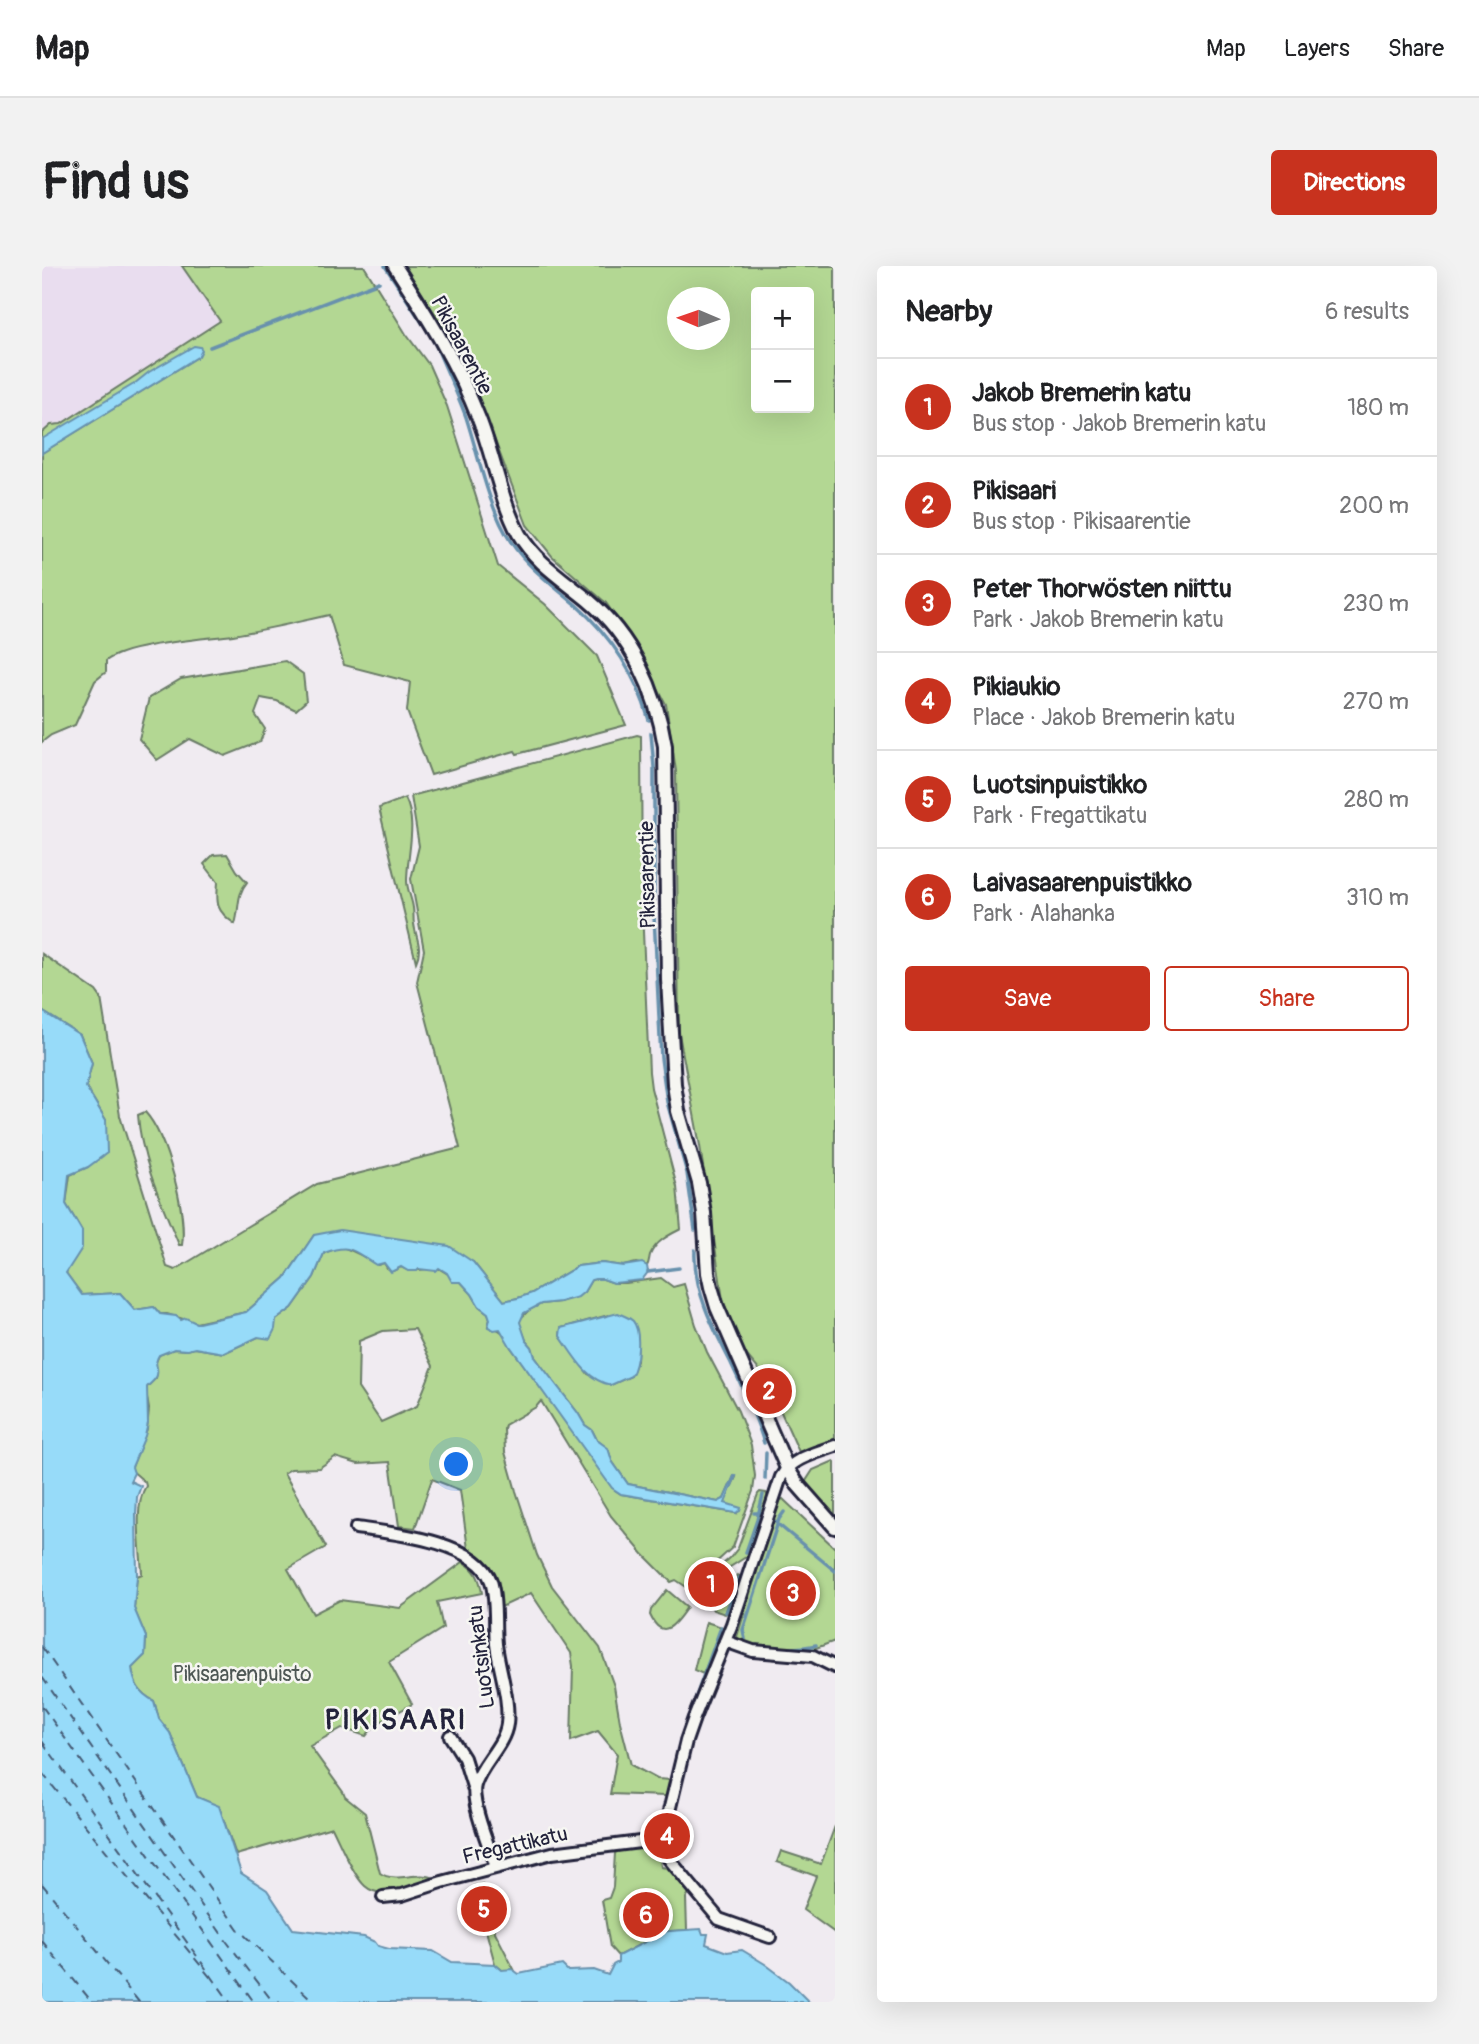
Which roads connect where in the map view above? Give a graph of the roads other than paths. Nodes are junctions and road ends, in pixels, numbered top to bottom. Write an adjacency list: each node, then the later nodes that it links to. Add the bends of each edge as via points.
1 (396, 266): 3 (street, Pikisaarentie, via 460,374 520,536 617,631 635,655 659,712 665,746 668,980 678,1111 699,1183 714,1297)
2 (835, 1446): 3 (street)
3 (786, 1468): 4 (street, Pikisaarentie); 6 (street)
4 (835, 1527)
5 (356, 1528): 9 (street, Luotsinkatu, via 423,1539 459,1552 478,1562 490,1580 507,1723)
6 (725, 1641): 7 (street, via 753,1651 813,1656); 10 (street, via 686,1741 666,1824)
7 (835, 1667)
8 (450, 1736): 9 (street, via 464,1758)
9 (474, 1793): 11 (street)
10 (656, 1838): 11 (street, Fregattikatu, via 552,1853); 13 (street, via 719,1919)
11 (496, 1867): 12 (street, Fregattikatu)
12 (383, 1898)
13 (770, 1937)

